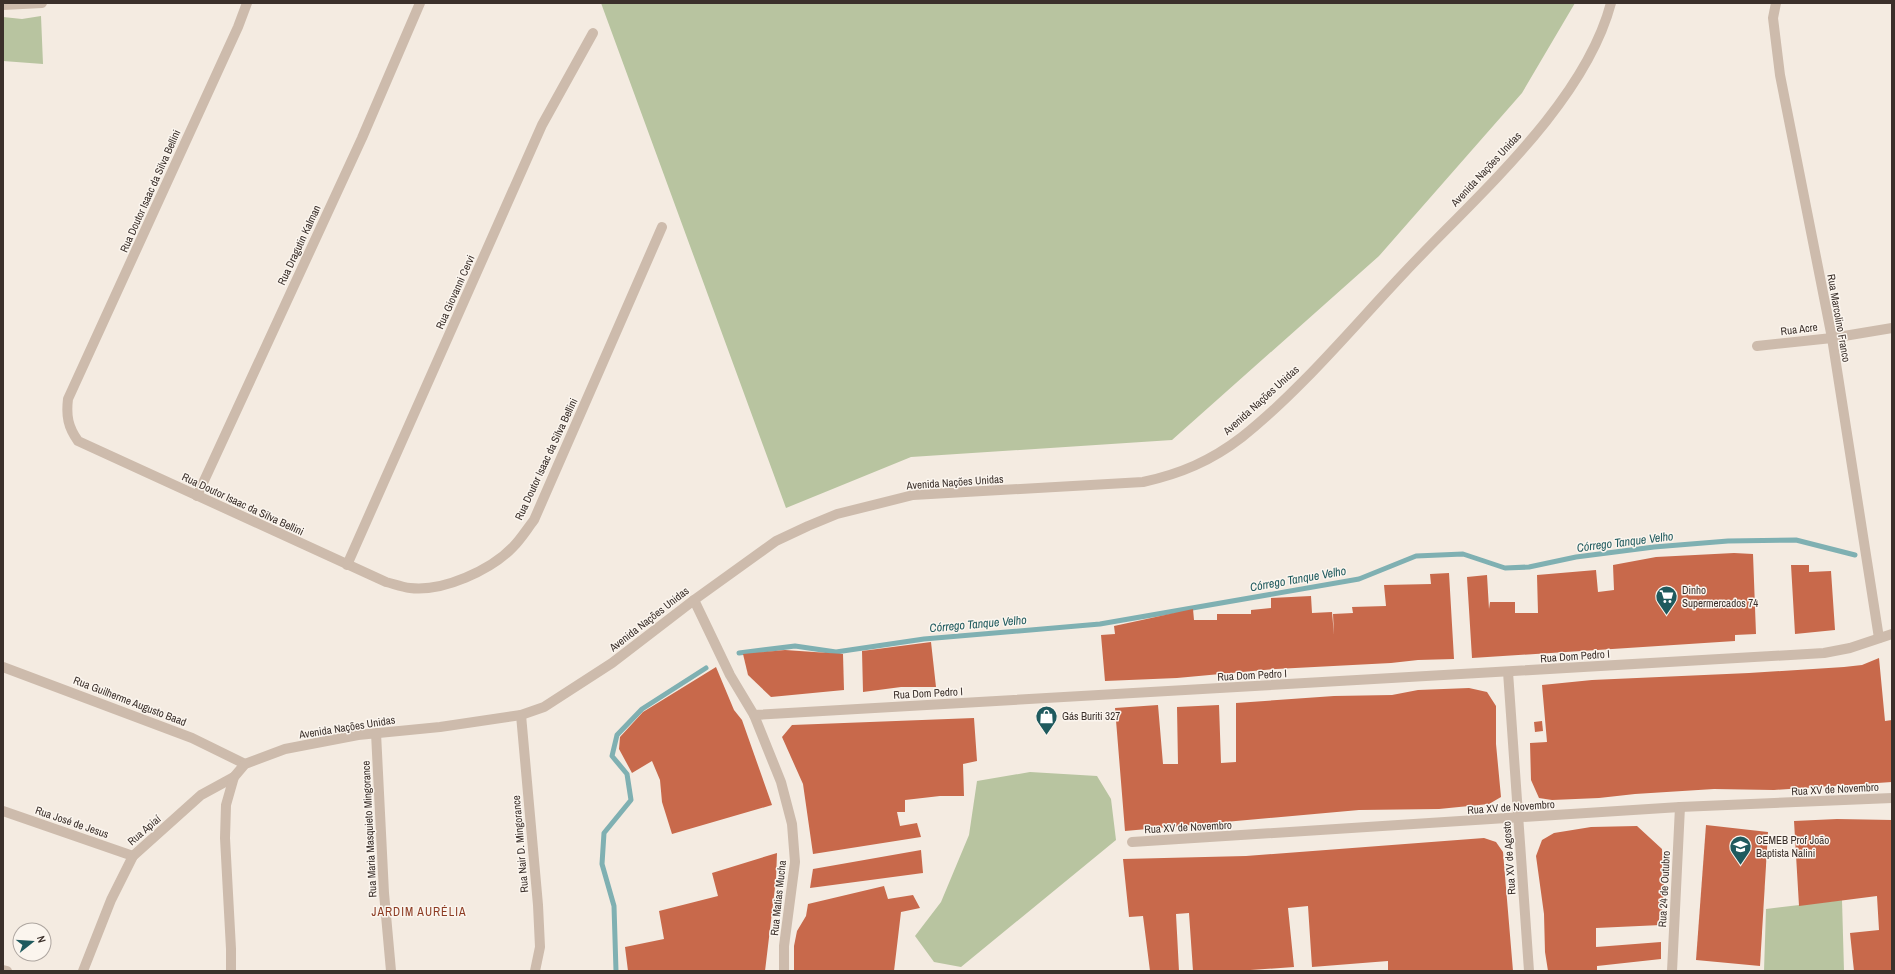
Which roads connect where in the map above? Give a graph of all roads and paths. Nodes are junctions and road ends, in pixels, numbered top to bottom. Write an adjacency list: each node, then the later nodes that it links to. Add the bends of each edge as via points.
1 (42, 3): 6 (street)
2 (247, 3): 12 (street, Rua Doutor Isaac da Silva Bellini, via 68,399 70,427 78,441)
3 (420, 3): 12 (street, Rua Dragutin Kalman, via 362,138)
4 (1611, 3): 14 (street, Avenida Nações Unidas, via 1591,52 1569,89 1516,157 1300,384 1235,441 1201,463 1172,475 1143,482 913,495 837,514 776,541)
5 (1776, 3): 10 (street, Rua Marcolino Franco, via 1773,18 1780,75)
6 (3, 5)
7 (593, 33): 13 (street, Rua Giovanni Cervi, via 542,125)
8 (662, 227): 13 (street, Rua Doutor Isaac da Silva Bellini, via 534,520 514,546 496,563 434,587 411,588 386,582)
9 (1892, 328): 10 (street, Rua Acre)
10 (1832, 338): 11 (street, Rua Acre); 16 (street, Rua Marcolino Franco)
11 (1757, 346)
12 (198, 496): 13 (street, Rua Doutor Isaac da Silva Bellini)
13 (347, 565)
14 (694, 600): 19 (street, Avenida Nações Unidas, via 585,682 544,707); 20 (street, via 730,675)
15 (1892, 634): 16 (street, Rua Dom Pedro I)
16 (1879, 638): 18 (street, Rua Dom Pedro I, via 1850,648 1824,653)
17 (3, 667): 22 (street, Rua Guilherme Augusto Baad, via 186,735)
18 (1508, 672): 20 (street, Rua Dom Pedro I); 27 (street, Rua XV de Agosto)
19 (521, 715): 21 (street, Avenida Nações Unidas); 35 (street, Rua Nair D. Mingorance, via 538,905 540,947)
20 (754, 715): 36 (street, Rua Matias Mucha, via 781,782 792,824 795,862 784,946)
21 (376, 733): 22 (street, Avenida Nações Unidas, via 285,749); 34 (street, Rua Maria Masquieto Mingorance, via 384,893)
22 (245, 764): 23 (street, Avenida Nações Unidas)
23 (234, 777): 29 (street, Rua Apiaí, via 201,795); 33 (street, Avenida Nações Unidas, via 226,805 225,838)
24 (1892, 798): 25 (street, Rua XV de Novembro)
25 (1680, 808): 27 (street, Rua XV de Novembro); 38 (street, Rua 24 de Outubro)
26 (3, 811): 29 (street, Rua José de Jesus)
27 (1518, 818): 28 (street, Rua XV de Novembro); 37 (street, Rua XV de Agosto)
28 (1132, 842)
29 (133, 856): 32 (street, Rua Apiaí, via 111,900)
30 (3, 970): 31 (street)
31 (7, 971)
32 (83, 971)
33 (231, 971)
34 (391, 971)
35 (535, 971)
36 (784, 971)
37 (1529, 971)
38 (1672, 971)

